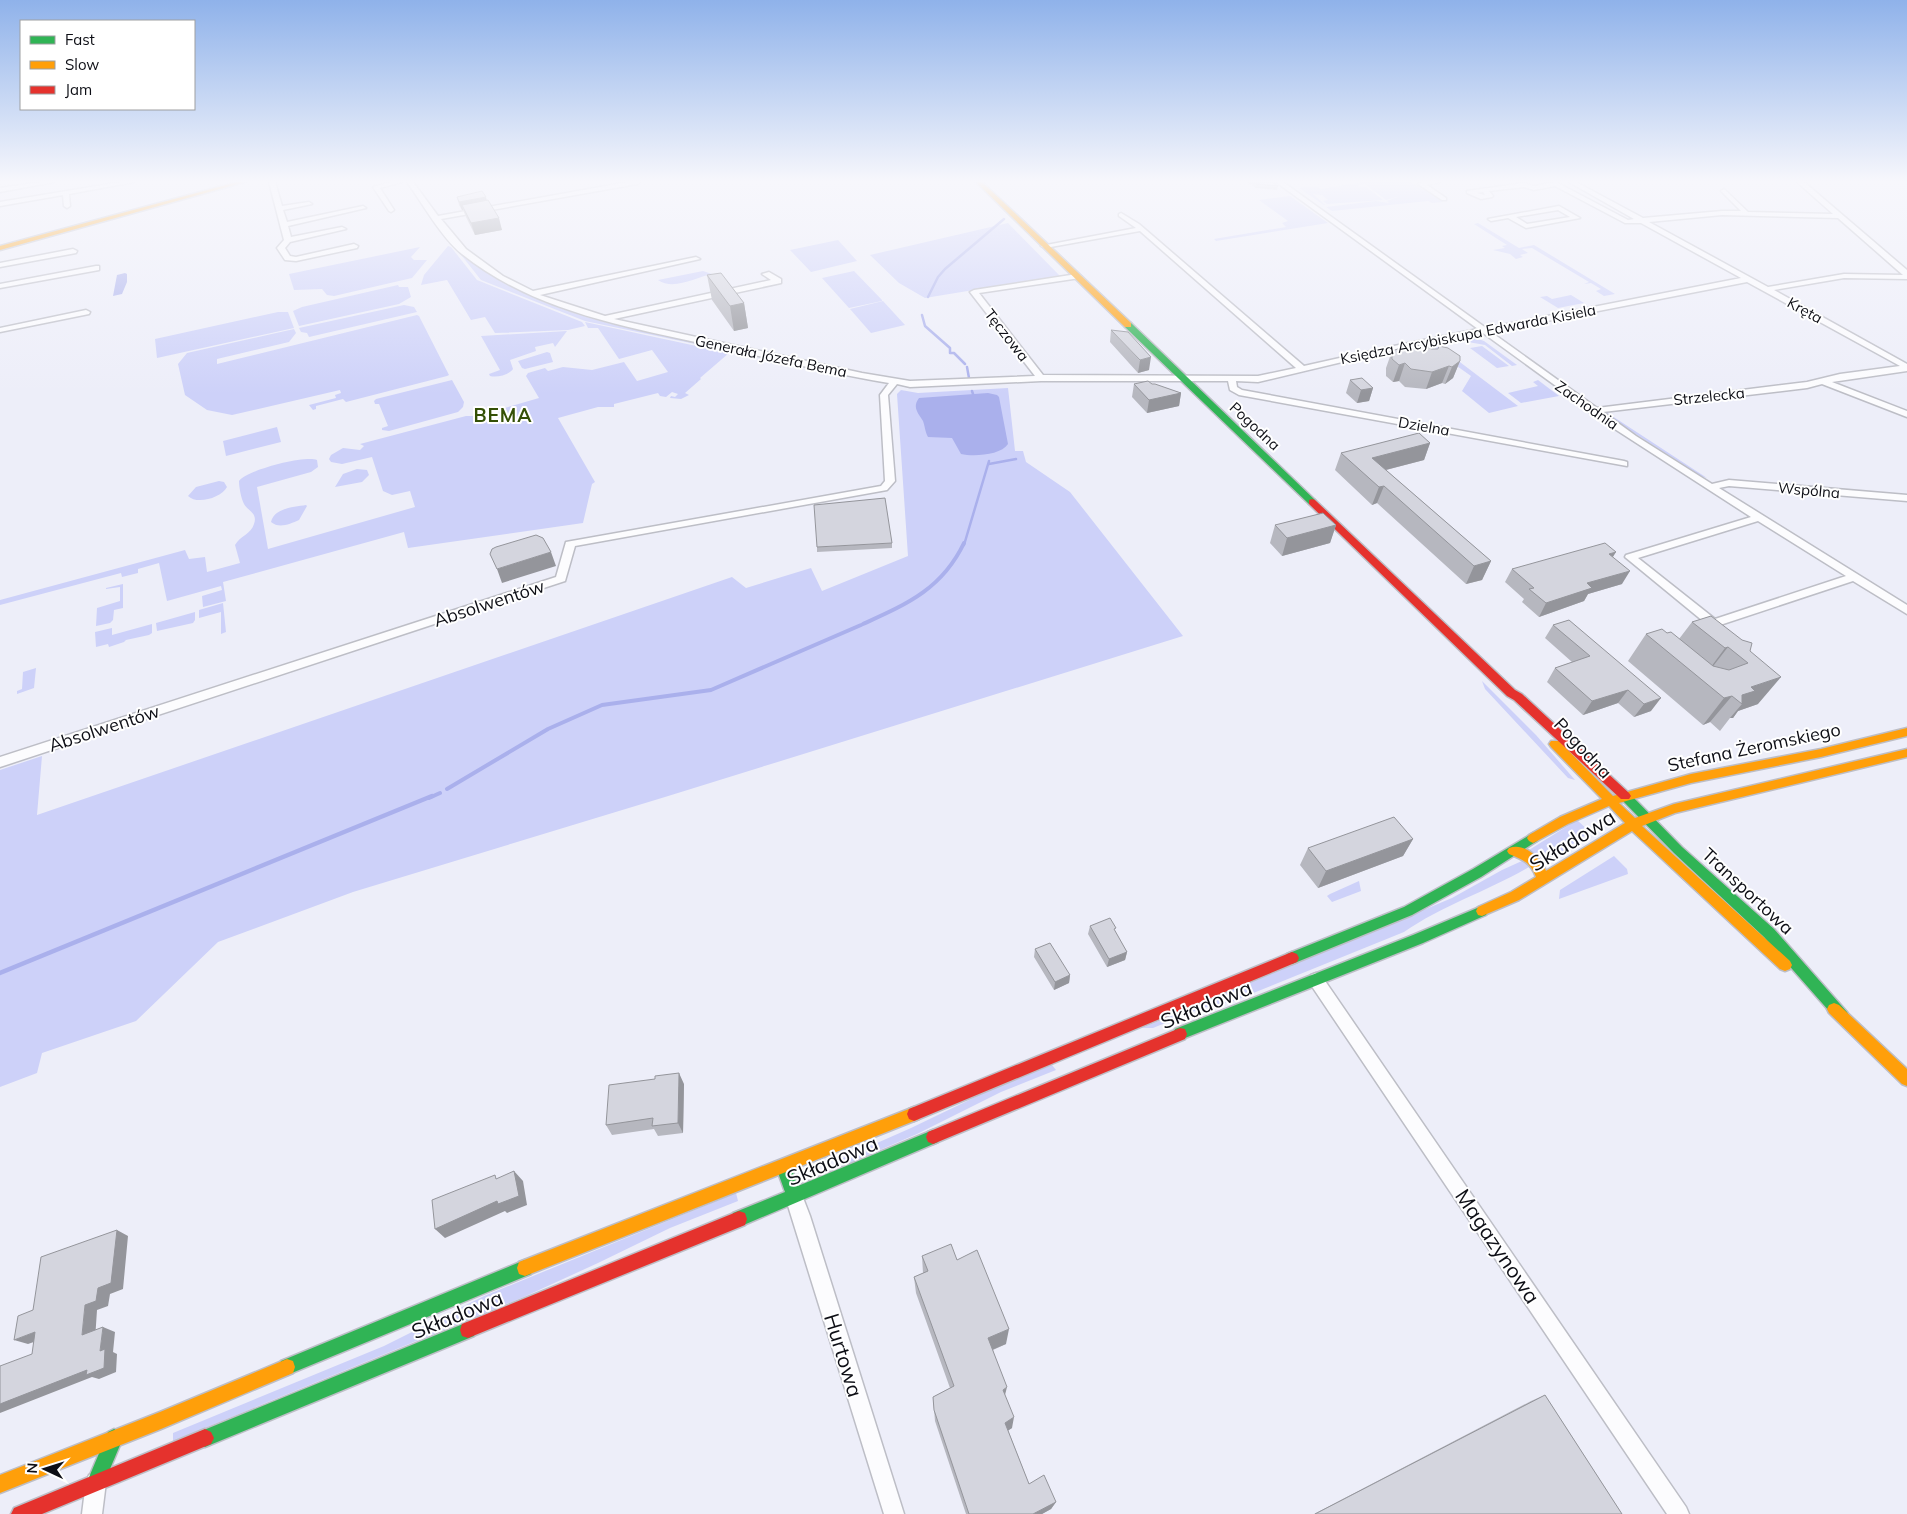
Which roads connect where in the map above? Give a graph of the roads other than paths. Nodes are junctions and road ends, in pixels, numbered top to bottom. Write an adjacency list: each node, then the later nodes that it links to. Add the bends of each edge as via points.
1 (64, 253): 11 (street)
2 (285, 253): 3 (street, via 290,259)
3 (321, 253)
4 (466, 253): 19 (street, Generała Józefa Bema, via 500,278)
5 (1052, 253): 14 (main road, Pogodna)
6 (1169, 253): 24 (street)
7 (1376, 253): 23 (street, Zachodnia)
8 (1701, 253): 16 (street, Kręta)
9 (1881, 253): 15 (street)
10 (696, 259): 19 (street)
11 (0, 265)
12 (96, 268): 17 (street)
13 (766, 274): 21 (street, via 778,280)
14 (1077, 276): 26 (street, Tęczowa, via 974,292); 27 (main road, Pogodna)
15 (1907, 276): 18 (street, via 1844,276)
16 (1750, 279): 18 (street, Kręta); 23 (street, Księdza Arcybiskupa Edwarda Kisiela)
17 (0, 286)
18 (1769, 290): 25 (street, Kręta)
19 (532, 294): 21 (street, Generała Józefa Bema)
20 (86, 312): 22 (street)
21 (603, 319): 29 (street, Generała Józefa Bema)
22 (0, 330)
23 (1483, 330): 24 (street, Księdza Arcybiskupa Edwarda Kisiela); 31 (street, Zachodnia)
24 (1302, 368): 28 (street, Księdza Arcybiskupa Edwarda Kisiela, via 1258,379)
25 (1907, 368): 30 (street, Strzelecka)
26 (1040, 378): 27 (street, Generała Józefa Bema); 29 (street, Generała Józefa Bema, via 930,384)
27 (1186, 380): 28 (street, Księdza Arcybiskupa Edwarda Kisiela); 39 (main road, Pogodna)
28 (1232, 380): 33 (street, Dzielna, via 1233,388 1238,392)
29 (895, 382): 42 (street, Absolwentów, via 884,395 890,481 884,488 570,544 561,579)
30 (1825, 382): 31 (street, Strzelecka); 32 (street, Strzelecka)
31 (1593, 411): 34 (street, Zachodnia)
32 (1907, 414)
33 (1624, 464)
34 (1712, 487): 35 (street, Wspólna, via 1729,483); 36 (street, Zachodnia)
35 (1907, 498)
36 (1760, 517): 37 (street, Zachodnia); 37 (street, via 1630,557 1713,623)
37 (1855, 577): 38 (street, Zachodnia)
38 (1907, 610)
39 (1511, 693): 43 (main road, Pogodna); 44 (main road, Pogodna)
40 (1907, 732): 43 (main road, Stefana Żeromskiego)
41 (1907, 753): 45 (main road)
42 (0, 762)
43 (1624, 795): 44 (main road, Stefana Żeromskiego); 46 (main road, Transportowa)
44 (1608, 800): 47 (main road, Pogodna); 51 (main road, Składowa, via 1560,821)
45 (1674, 808): 46 (main road); 49 (main road, via 1664,823)
46 (1647, 818): 47 (main road, Składowa); 49 (main road, Transportowa)
47 (1633, 824): 48 (main road, Składowa); 50 (main road, Transportowa)
48 (1605, 840): 50 (main road, via 1630,840); 52 (main road, Składowa)
49 (1672, 844): 54 (main road, Transportowa, via 1769,933)
50 (1658, 849): 54 (main road, Transportowa)
51 (1512, 851): 52 (main road, via 1534,859); 55 (main road, Składowa, via 1408,911)
52 (1543, 880): 53 (main road, Składowa, via 1485,910)
53 (1316, 980): 55 (main road, Składowa); 65 (street, Magazynowa)
54 (1842, 1016): 56 (main road, Transportowa)
55 (1096, 1054): 57 (main road, Składowa); 58 (main road, Składowa)
56 (1907, 1079)
57 (784, 1167): 58 (main road); 59 (main road, Składowa, via 408,1316)
58 (794, 1196): 60 (main road, Składowa); 64 (street, Hurtowa)
59 (114, 1438): 60 (main road); 61 (main road, Składowa)
60 (96, 1482): 62 (main road, Składowa); 63 (street)
61 (0, 1484)
62 (20, 1514)
63 (92, 1514)
64 (894, 1514)
65 (1679, 1514)

